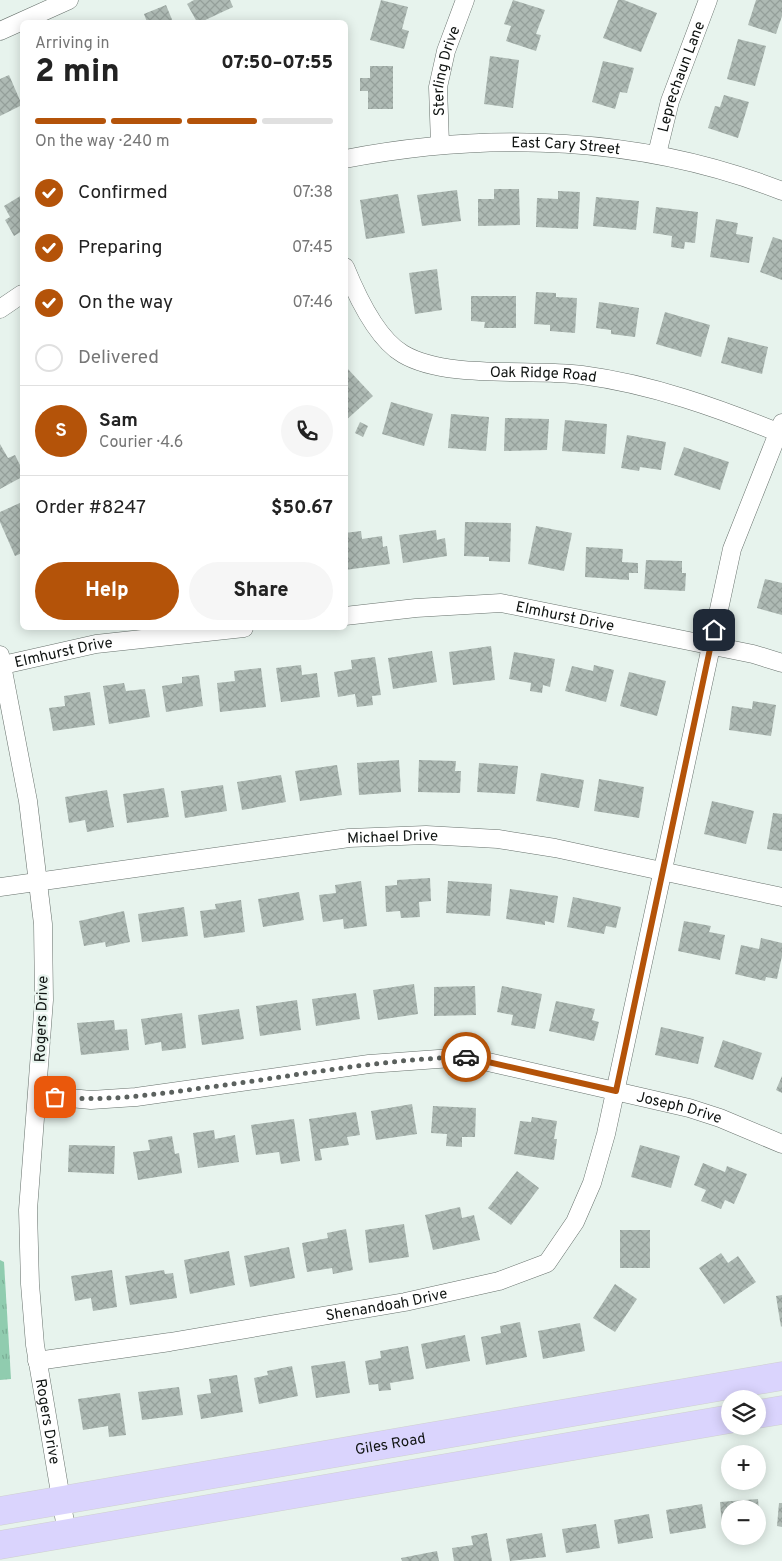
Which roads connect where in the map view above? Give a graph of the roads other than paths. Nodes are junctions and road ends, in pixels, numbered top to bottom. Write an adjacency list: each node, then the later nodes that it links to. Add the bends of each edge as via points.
1 (69, 0): 4 (street)
2 (465, 0): 7 (street, Sterling Drive, via 446,51 438,87)
3 (708, 0): 8 (street, Leprechaun Lane, via 670,102)
4 (23, 20)
5 (20, 21): 6 (street)
6 (0, 30)
7 (440, 144): 8 (street, East Cary Street, via 580,144); 9 (street, East Cary Street)
8 (657, 154): 10 (street, East Cary Street)
9 (348, 159)
10 (782, 191)
11 (348, 274): 14 (street, Oak Ridge Road, via 379,332 402,354 437,368 582,375 655,390)
12 (20, 295): 13 (street)
13 (0, 309)
14 (781, 429): 17 (street, Shenandoah Drive, via 732,549)
15 (348, 616): 17 (street, Elmhurst Drive, via 501,603)
16 (226, 630): 18 (street, Elmhurst Drive, via 96,644)
17 (711, 645): 19 (street, Elmhurst Drive); 20 (street, Shenandoah Drive)
18 (1, 660): 21 (street, Rogers Drive, via 25,784)
19 (782, 663)
20 (663, 872): 21 (street, Michael Drive, via 498,839 426,835 350,838); 23 (street, Michael Drive); 24 (street, Shenandoah Drive)
21 (39, 881): 22 (street, Michael Drive); 25 (street, Rogers Drive, via 44,1000)
22 (0, 887)
23 (782, 897)
24 (616, 1091): 25 (street, Joseph Drive, via 466,1057 369,1064 136,1097 91,1100); 26 (street, Joseph Drive, via 720,1118); 27 (street, Shenandoah Drive, via 592,1183 575,1222 547,1263 500,1281 405,1302)
25 (38, 1095): 27 (street, Rogers Drive, via 28,1210)
26 (782, 1144)
27 (37, 1361): 32 (street, Rogers Drive)
28 (782, 1376): 32 (main road, Giles Road)
29 (782, 1410): 30 (main road)
30 (766, 1413)
31 (721, 1421): 34 (main road)
32 (61, 1501): 33 (main road, Giles Road); 34 (street, Rogers Drive)
33 (0, 1511)
34 (67, 1534): 35 (main road)
35 (0, 1545)

